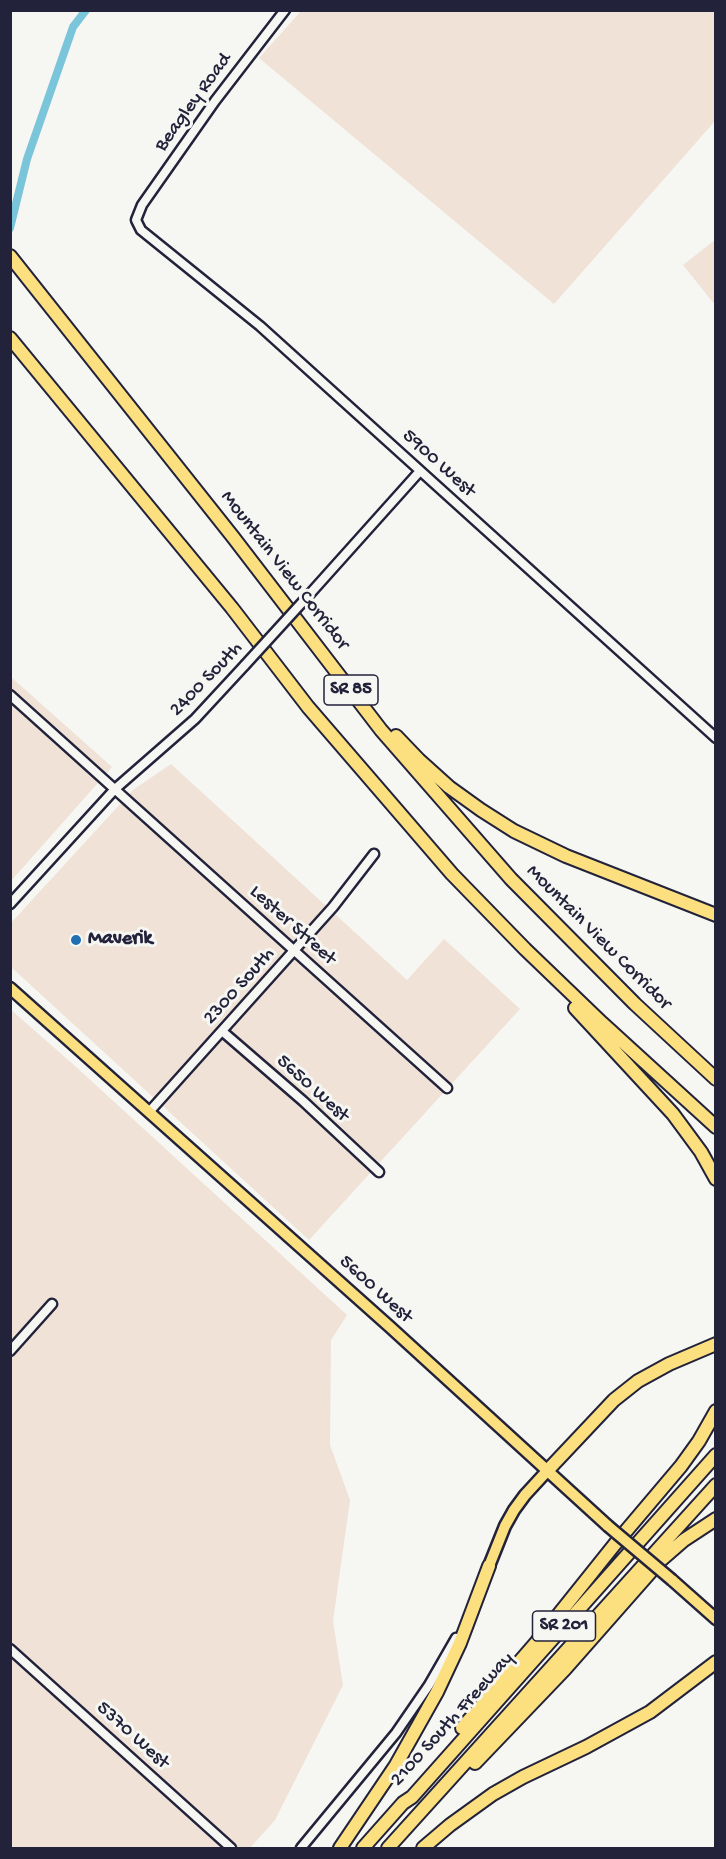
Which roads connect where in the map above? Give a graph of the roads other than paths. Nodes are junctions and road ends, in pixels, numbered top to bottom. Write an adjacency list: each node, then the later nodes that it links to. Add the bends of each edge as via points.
1 (285, 10): 2 (street, Beagley Road, via 215,101 142,205)
2 (136, 220): 5 (street, 5900 West, via 144,234 260,326)
3 (10, 256): 6 (highway, Mountain View Corridor / SR 85)
4 (10, 338): 11 (highway, SR 85, via 232,608 308,707)
5 (420, 471): 8 (street, 5900 West); 9 (street, 2400 South, bridge, via 195,719)
6 (329, 660): 13 (highway, via 419,760 481,810 548,848); 17 (highway, Mountain View Corridor / SR 85, via 381,730 511,879)
7 (10, 695): 9 (street, Lester Street)
8 (716, 738)
9 (115, 789): 12 (street, 2400 South); 14 (street, Lester Street)
10 (374, 854): 14 (street, 2300 South)
11 (452, 874): 20 (highway, SR 85, via 525,949); 22 (highway, via 673,1114)
12 (10, 904)
13 (716, 915)
14 (295, 951): 16 (street, 2300 South); 18 (street, Lester Street)
15 (10, 988): 19 (main road, 5600 West)
16 (222, 1031): 19 (street, 2300 South); 21 (street, 5650 West)
17 (716, 1079)
18 (447, 1088)
19 (149, 1112): 28 (main road, 5600 West)
20 (716, 1126)
21 (379, 1172)
22 (716, 1179)
23 (52, 1304): 25 (street)
24 (716, 1344): 28 (highway, via 638,1381 614,1400)
25 (10, 1351)
26 (716, 1411): 35 (highway, via 681,1466)
27 (716, 1455): 35 (highway, 2100 South Freeway / SR 201)
28 (548, 1470): 31 (main road, via 509,1518); 32 (main road, 5600 West, bridge)
29 (716, 1485): 36 (highway, 2100 South Freeway / SR 201)
30 (716, 1519): 36 (highway, via 661,1560 565,1669 445,1795)
31 (489, 1566): 38 (street, via 456,1638 421,1698); 39 (highway, via 460,1643 436,1692 396,1765)
32 (716, 1619)
33 (10, 1649): 37 (street, 5370 West)
34 (716, 1662): 42 (highway, via 650,1712 486,1798)
35 (403, 1803): 40 (highway, 2100 South Freeway / SR 201)
36 (420, 1811): 41 (highway, 2100 South Freeway / SR 201)
37 (231, 1848)
38 (301, 1848)
39 (340, 1848)
40 (363, 1848)
41 (387, 1848)
42 (423, 1848)

